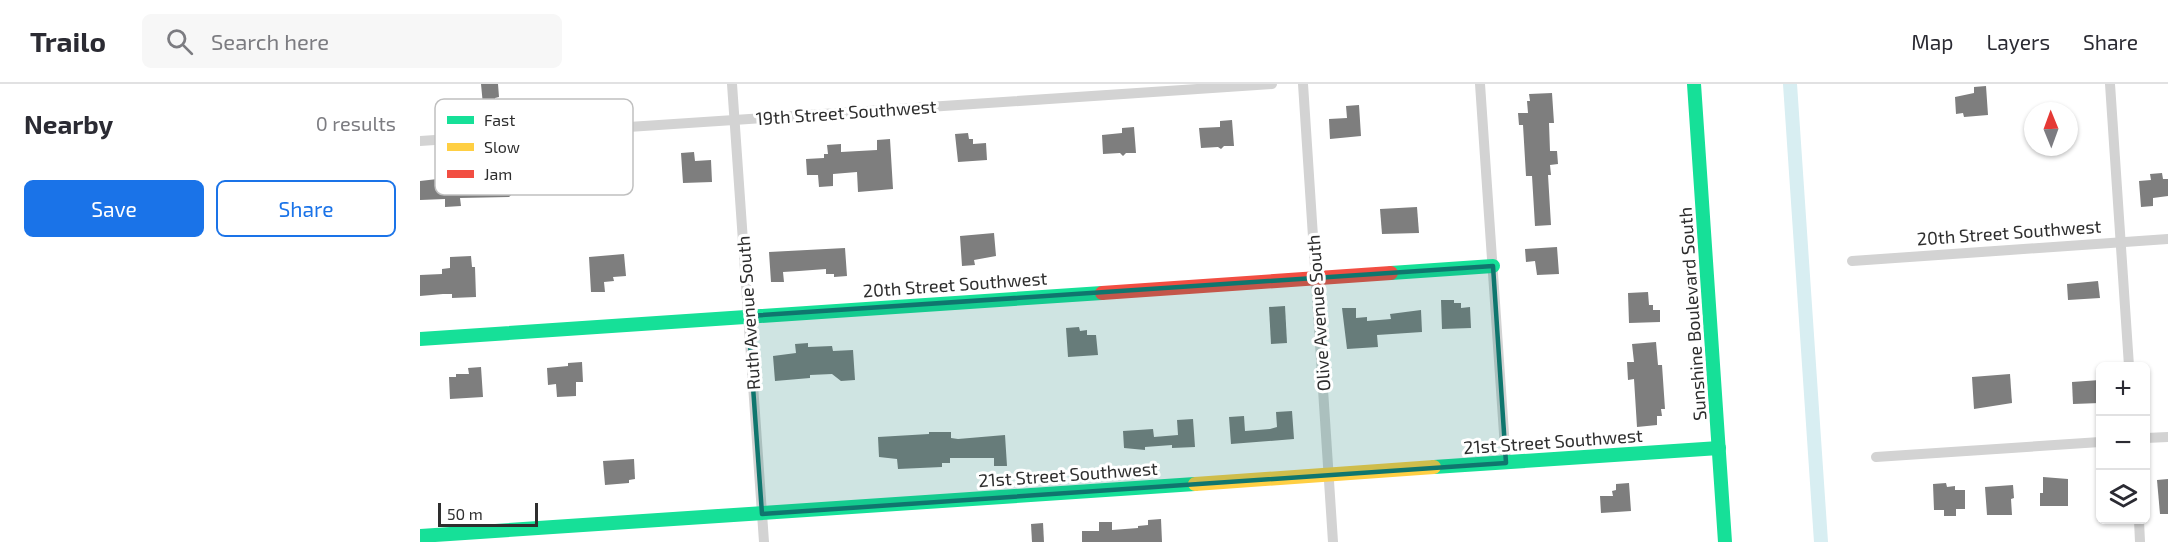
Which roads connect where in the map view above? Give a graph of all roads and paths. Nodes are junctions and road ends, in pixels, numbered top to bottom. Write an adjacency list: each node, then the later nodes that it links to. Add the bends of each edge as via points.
1 (732, 84): 7 (street, Ruth Avenue South)
2 (1272, 84): 7 (street, 19th Street Southwest)
3 (1303, 84): 15 (street, Olive Avenue South)
4 (1480, 84): 14 (street)
5 (1694, 84): 22 (street, Sunshine Boulevard South)
6 (2110, 84): 12 (street)
7 (735, 120): 8 (street, 19th Street Southwest); 16 (street, Ruth Avenue South)
8 (633, 127)
9 (435, 140): 10 (street, 19th Street Southwest)
10 (420, 141)
11 (2168, 239): 12 (street, 20th Street Southwest)
12 (2121, 242): 13 (street, 20th Street Southwest); 18 (street)
13 (1852, 261)
14 (1493, 266): 15 (street, 20th Street Southwest); 24 (street)
15 (1316, 277): 16 (street, 20th Street Southwest); 25 (street, Olive Avenue South)
16 (748, 316): 17 (street, 20th Street Southwest); 26 (street, Ruth Avenue South)
17 (420, 339)
18 (2129, 362)
19 (2168, 437): 20 (street)
20 (2150, 438)
21 (2096, 441): 23 (street)
22 (1719, 448): 24 (street, 21st Street Southwest); 31 (street, Sunshine Boulevard South)
23 (1876, 457)
24 (1506, 463): 25 (street, 21st Street Southwest)
25 (1329, 474): 26 (street, 21st Street Southwest); 30 (street, Olive Avenue South)
26 (762, 513): 28 (street, 21st Street Southwest); 29 (street, Ruth Avenue South)
27 (2139, 524): 32 (street)
28 (420, 536)
29 (764, 542)
30 (1333, 542)
31 (1725, 542)
32 (2140, 542)

